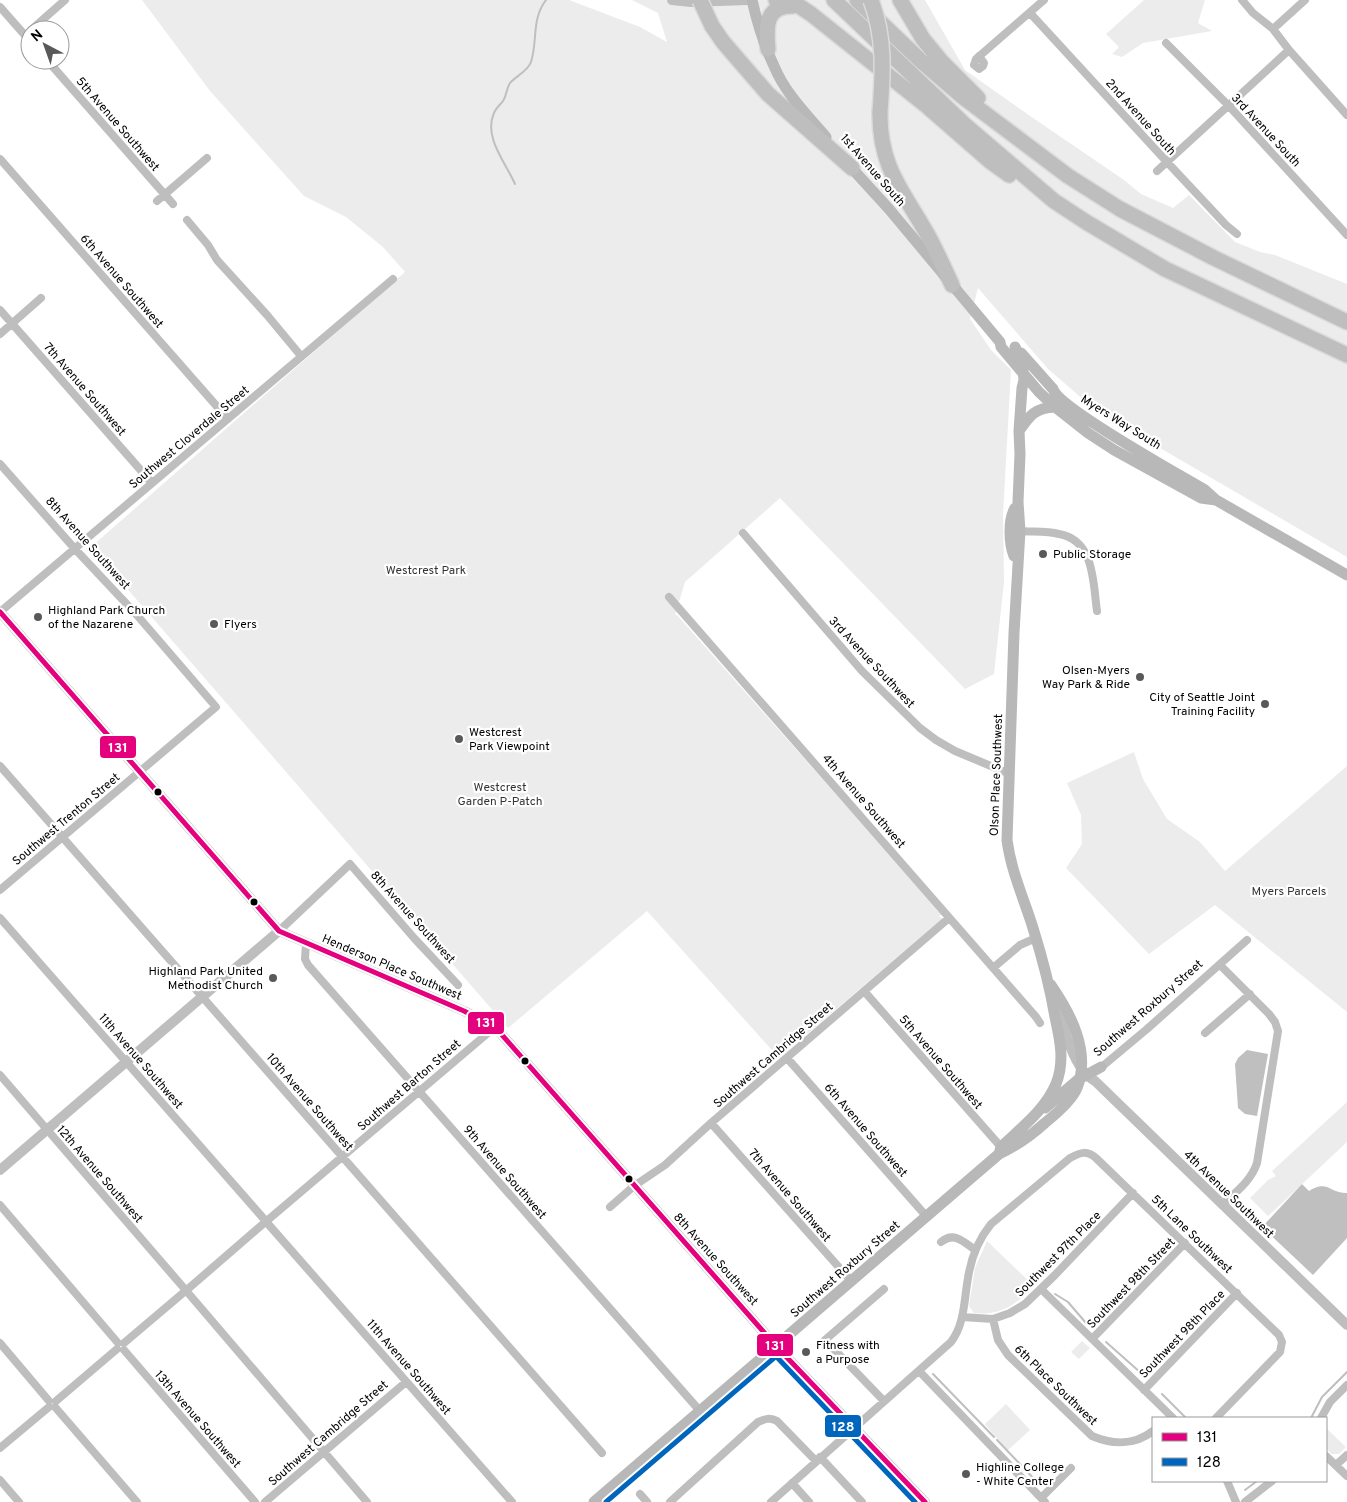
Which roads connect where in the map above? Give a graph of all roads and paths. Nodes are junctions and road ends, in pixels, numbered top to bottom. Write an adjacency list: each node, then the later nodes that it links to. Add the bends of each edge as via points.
1 (66, 0): 17 (street)
2 (672, 0): 4 (street)
3 (700, 0): 31 (highway, bridge, via 722,42 768,94)
4 (747, 0)
5 (752, 0): 21 (main road, 1st Avenue South)
6 (776, 0): 14 (highway)
7 (834, 0): 35 (highway, via 965,125)
8 (857, 0): 27 (highway, via 944,81)
9 (871, 0): 41 (highway, bridge, via 882,39 880,112 884,156)
10 (1044, 0): 16 (street)
11 (1242, 0): 19 (street)
12 (1305, 0): 19 (street)
13 (903, 4): 27 (highway, via 923,39 941,61)
14 (800, 6): 21 (highway, via 781,6 772,13 768,23); 35 (highway, via 991,162 1037,194)
15 (0, 7): 18 (street)
16 (1030, 13): 23 (street); 30 (street, 2nd Avenue South)
17 (44, 20)
18 (20, 28)
19 (1273, 29): 22 (street)
20 (1166, 43): 25 (street, 3rd Avenue South)
21 (768, 49): 31 (main road, 1st Avenue South, via 794,100)
22 (1289, 50): 25 (street); 26 (street)
23 (979, 56)
24 (56, 70): 33 (street, 5th Avenue Southwest)
25 (1229, 106): 30 (street); 39 (street, 3rd Avenue South)
26 (1347, 116)
27 (1022, 141): 44 (highway, via 1068,176 1120,209)
28 (207, 158): 33 (street)
29 (0, 159): 54 (street, 6th Avenue Southwest)
30 (1167, 162): 32 (street); 38 (street, 2nd Avenue South)
31 (852, 168): 41 (main road, 1st Avenue South)
32 (1157, 172)
33 (164, 194): 34 (street); 36 (street, 5th Avenue Southwest)
34 (157, 200)
35 (1054, 201): 50 (highway, via 1165,269)
36 (173, 204)
37 (187, 220): 49 (street, via 217,260)
38 (1237, 234)
39 (1347, 235)
40 (393, 279): 49 (street, Southwest Cloverdale Street)
41 (952, 285): 47 (main road, 1st Avenue South)
42 (41, 298): 45 (street)
43 (0, 310): 45 (street, 7th Avenue Southwest)
44 (1347, 322)
45 (12, 324): 46 (street); 57 (street, 7th Avenue Southwest)
46 (0, 334)
47 (1002, 346): 48 (main road, Myers Way South); 51 (main road, Myers Way South); 51 (main road, Olson Place Southwest, via 1015,372 1017,386)
48 (1015, 347): 51 (main road, Olson Place Southwest, via 1022,361); 52 (main road, Myers Way South)
49 (301, 356): 54 (street, Southwest Cloverdale Street)
50 (1347, 356)
51 (1025, 381): 52 (main road, via 1036,382 1050,394); 53 (main road, Myers Way South); 55 (main road, Olson Place Southwest)
52 (1055, 394): 58 (main road, Myers Way South, via 1103,430)
53 (1055, 407): 55 (main road, via 1035,412); 58 (main road, Myers Way South, via 1114,450 1201,498)
54 (228, 419): 57 (street, Southwest Cloverdale Street)
55 (1019, 430): 59 (main road, Olson Place Southwest)
56 (0, 464): 62 (street, 8th Avenue Southwest)
57 (152, 483): 62 (street, Southwest Cloverdale Street)
58 (1216, 500): 64 (main road, Myers Way South)
59 (1018, 502): 60 (main road, Olson Place Southwest); 63 (main road, Olson Place Southwest, via 1012,513 1011,532 1011,550)
60 (1020, 531): 63 (main road, Olson Place Southwest); 66 (street, via 1068,536 1081,546 1090,562)
61 (743, 533): 71 (street, 3rd Avenue Southwest, via 862,672 914,722 955,751)
62 (75, 549): 67 (street, Southwest Cloverdale Street); 68 (street, 8th Avenue Southwest)
63 (1017, 563): 71 (main road, Olson Place Southwest)
64 (1347, 575)
65 (668, 597): 75 (street, 4th Avenue Southwest)
66 (1097, 611)
67 (0, 612): 70 (street)
68 (216, 707): 70 (street, Southwest Trenton Street)
69 (0, 766): 72 (street, 10th Avenue Southwest)
70 (140, 772): 72 (street, Southwest Trenton Street); 76 (street)
71 (1010, 774): 77 (main road, Olson Place Southwest, via 1009,855)
72 (62, 838): 73 (street, Southwest Trenton Street); 86 (street, 10th Avenue Southwest)
73 (0, 890)
74 (0, 918): 91 (street, 11th Avenue Southwest)
75 (950, 918): 81 (street, 4th Avenue Southwest); 84 (street, Southwest Cambridge Street)
76 (279, 931): 79 (street, Henderson Place Southwest); 83 (street, 8th Avenue Southwest, via 350,864); 86 (street)
77 (1036, 938): 81 (street, via 1020,945); 82 (main road, Olson Place Southwest)
78 (1247, 940): 80 (street, Southwest Roxbury Street)
79 (306, 943): 88 (street, Henderson Place Southwest); 95 (street, 9th Avenue Southwest, via 308,965)
80 (1220, 965): 85 (street); 93 (street, Southwest Roxbury Street)
81 (993, 968): 87 (street, 4th Avenue Southwest)
82 (1049, 982): 93 (street, via 1075,1058); 93 (main road, Olson Place Southwest, via 1074,1023); 94 (main road, Olson Place Southwest, via 1062,1052)
83 (458, 985)
84 (864, 992): 90 (street, Southwest Cambridge Street); 99 (street, 5th Avenue Southwest)
85 (1250, 994): 89 (street); 105 (street, via 1276,1025 1277,1039 1254,1173)
86 (203, 997): 91 (street); 100 (street, 10th Avenue Southwest)
87 (1040, 1023)
88 (495, 1027): 95 (street, Southwest Barton Street); 102 (street, 8th Avenue Southwest)
89 (1205, 1033)
90 (787, 1058): 97 (street, Southwest Cambridge Street); 107 (street, 6th Avenue Southwest)
91 (127, 1062): 98 (street); 108 (street, 11th Avenue Southwest)
92 (0, 1075): 98 (street, 12th Avenue Southwest)
93 (1088, 1076): 96 (main road); 99 (main road, Southwest Roxbury Street, via 1043,1125 1013,1148); 105 (street, 4th Avenue Southwest)
94 (1058, 1078): 96 (main road, Southwest Roxbury Street)
95 (419, 1092): 100 (street, Southwest Barton Street); 130 (street, 9th Avenue Southwest)
96 (1039, 1111): 99 (main road, Southwest Roxbury Street)
97 (711, 1123): 102 (street, Southwest Cambridge Street, via 665,1165); 112 (street, 7th Avenue Southwest)
98 (47, 1130): 101 (street); 115 (street, 12th Avenue Southwest)
99 (1000, 1151): 107 (main road, Southwest Roxbury Street)
100 (342, 1157): 108 (street, Southwest Barton Street); 138 (street, 10th Avenue Southwest)
101 (0, 1170)
102 (634, 1186): 106 (street, Southwest Cambridge Street); 123 (street, 8th Avenue Southwest)
103 (1133, 1193): 110 (street, 5th Lane Southwest); 111 (street, 5th Lane Southwest, via 1092,1155 1080,1152 991,1224); 114 (street, Southwest 97th Place)
104 (0, 1205): 122 (street, 13th Avenue Southwest)
105 (1222, 1205): 119 (street, 4th Avenue Southwest)
106 (610, 1207)
107 (927, 1216): 112 (main road, Southwest Roxbury Street)
108 (266, 1222): 115 (street, Southwest Barton Street); 125 (street, 11th Avenue Southwest)
109 (941, 1242): 111 (street, via 955,1237)
110 (1185, 1243): 116 (street, 5th Lane Southwest); 120 (street, Southwest 98th Street)
111 (975, 1250): 117 (street)
112 (852, 1282): 123 (main road, Southwest Roxbury Street)
113 (884, 1289): 128 (street, via 825,1340)
114 (1041, 1289): 118 (street, Southwest 97th Place, via 1017,1309); 120 (street)
115 (186, 1291): 122 (street, Southwest Barton Street); 137 (street, 12th Avenue Southwest)
116 (1237, 1293): 127 (street, Southwest 98th Place); 132 (street, 5th Lane Southwest, via 1277,1332 1282,1342 1277,1355)
117 (962, 1317): 118 (street, Southwest 97th Place); 124 (street, via 955,1337)
118 (993, 1319): 135 (street, 6th Place Southwest, via 998,1340 1008,1355 1092,1436 1124,1443)
119 (1347, 1325)
120 (1092, 1339): 127 (street)
121 (0, 1343): 129 (street)
122 (121, 1346): 129 (street, Southwest Barton Street); 153 (street, 13th Avenue Southwest)
123 (776, 1346): 130 (main road, Southwest Roxbury Street); 134 (street, 8th Avenue Southwest)
124 (919, 1371): 128 (street); 150 (street)
125 (406, 1382): 137 (street, Southwest Cambridge Street); 156 (street, 11th Avenue Southwest)
126 (1347, 1385): 133 (street, via 1330,1402)
127 (1144, 1390): 131 (street)
128 (884, 1401): 134 (street)
129 (52, 1404): 136 (street, Southwest Barton Street); 152 (street)
130 (700, 1411): 157 (main road, Southwest Roxbury Street)
131 (1170, 1417)
132 (1217, 1417)
133 (1322, 1417)
134 (854, 1427): 141 (street); 163 (street, 8th Avenue Southwest)
135 (1152, 1432)
136 (0, 1448)
137 (324, 1451): 154 (street, Southwest Cambridge Street); 155 (street, 12th Avenue Southwest)
138 (602, 1454)
139 (1347, 1455): 142 (street)
140 (1327, 1457): 142 (street)
141 (818, 1459): 148 (street); 159 (street, via 770,1418 758,1422); 162 (street)
142 (1336, 1465): 144 (street)
143 (1071, 1468): 150 (street)
144 (1347, 1476)
145 (0, 1480): 151 (street)
146 (1227, 1482): 164 (street)
147 (1271, 1482): 165 (street)
148 (792, 1483): 160 (street); 161 (street)
149 (640, 1494): 158 (street)
150 (1043, 1500)
151 (19, 1502)
152 (137, 1502)
153 (255, 1502)
154 (265, 1502)
155 (368, 1502)
156 (512, 1502)
157 (594, 1502)
158 (647, 1502)
159 (670, 1502)
160 (771, 1502)
161 (809, 1502)
162 (862, 1502)
163 (925, 1502)
164 (1236, 1502)
165 (1245, 1502)

